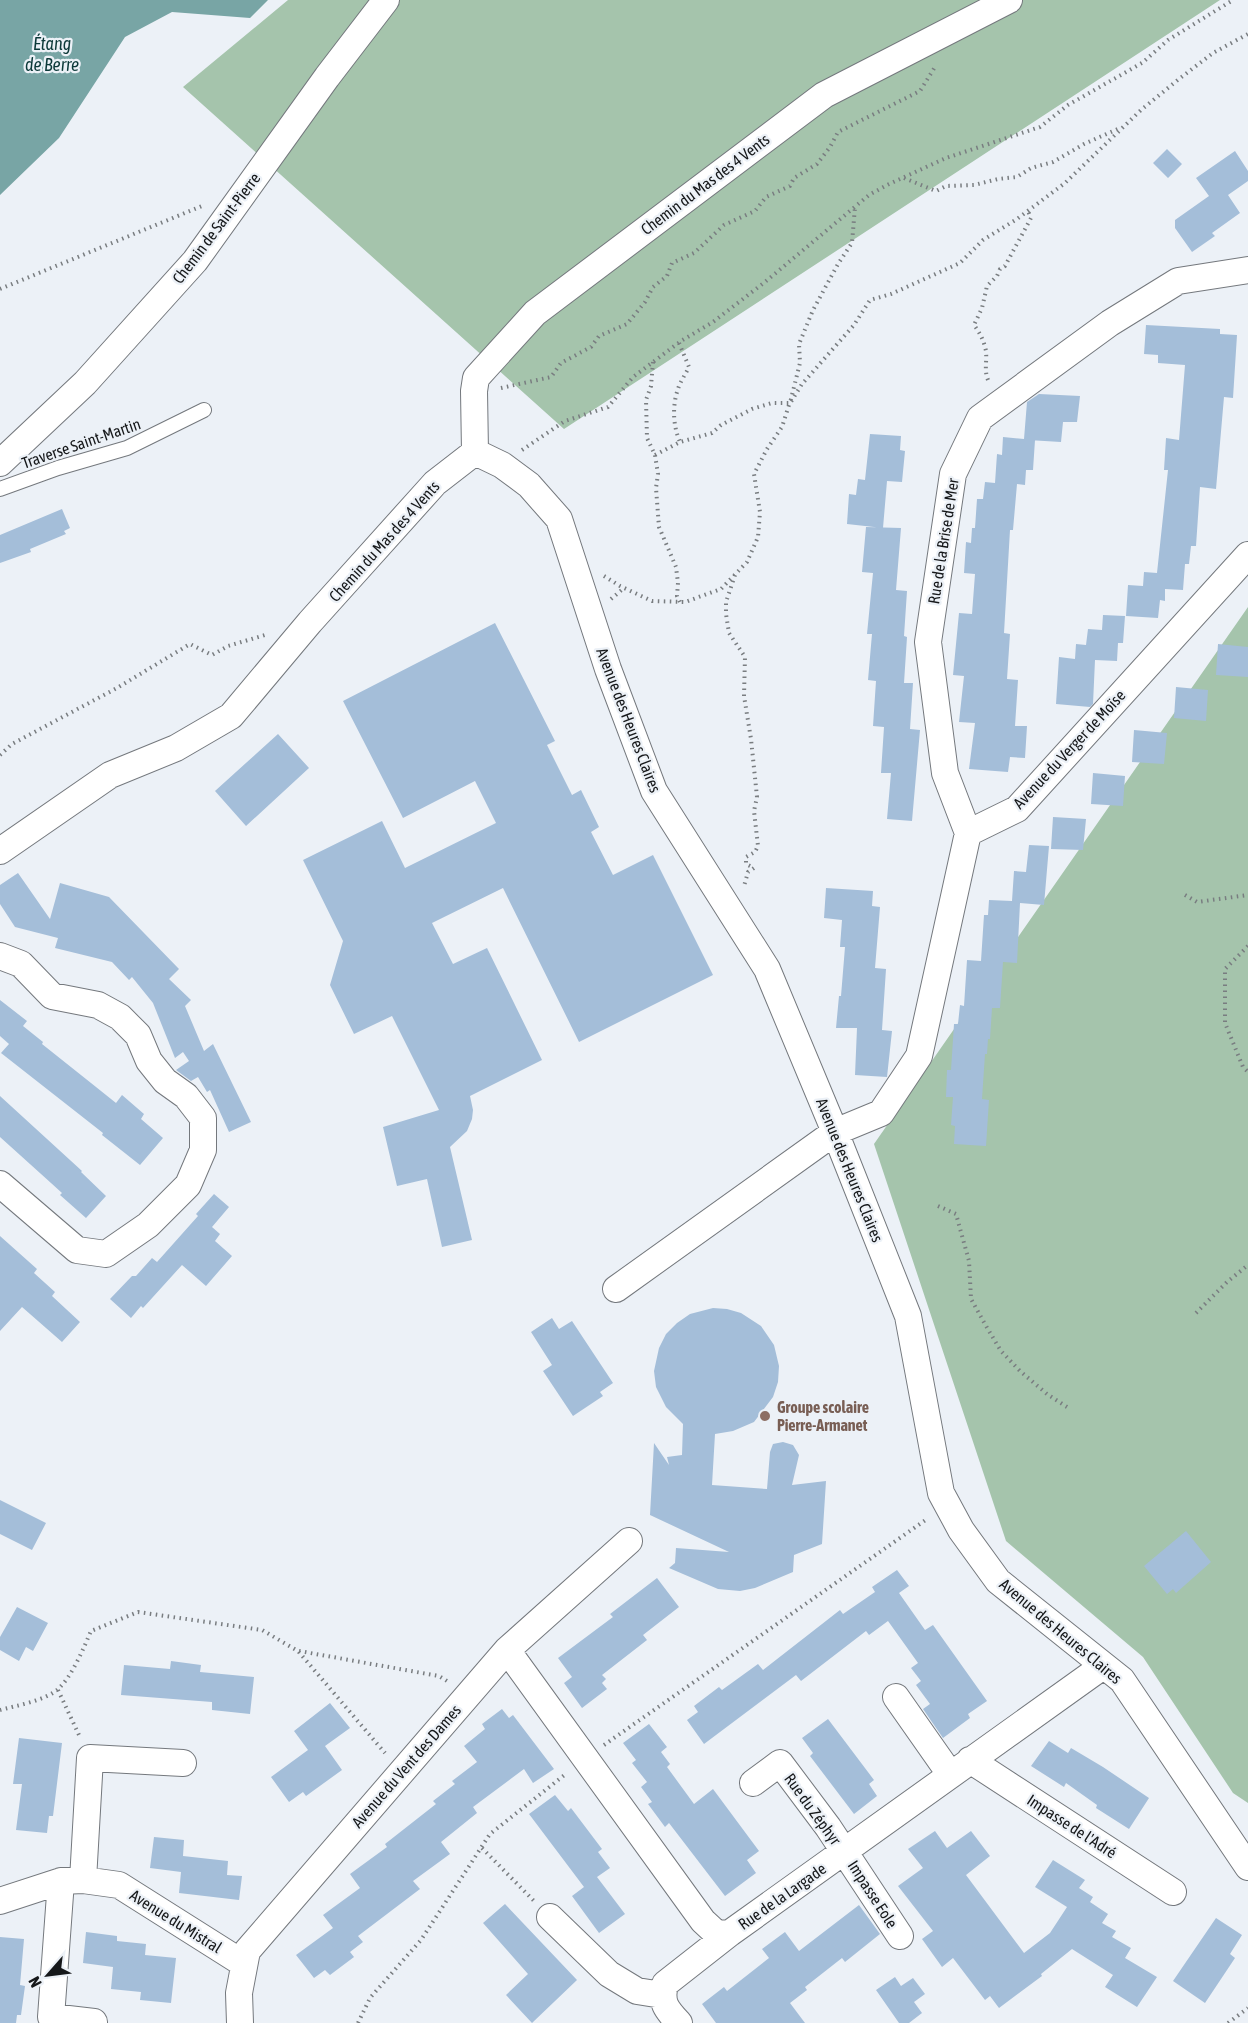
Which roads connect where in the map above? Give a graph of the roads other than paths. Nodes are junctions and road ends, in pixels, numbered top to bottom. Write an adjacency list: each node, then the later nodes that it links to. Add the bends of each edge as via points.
1 (386, 0): 6 (street, Chemin de Saint-Pierre, via 195,261 85,383)
2 (1009, 0): 5 (street, Chemin du Mas des 4 Vents, via 824,95 535,313 476,378)
3 (1248, 270): 9 (street, Rue de la Brise de Mer, via 1178,281 1110,323 980,418 952,474 928,642 945,772)
4 (204, 410): 7 (lane, Traverse Saint-Martin, via 127,448)
5 (475, 452): 10 (street, Chemin du Mas des 4 Vents, via 435,483 231,716 176,748 110,775); 12 (street, Avenue des Heures Claires, via 529,485 559,519 608,669 654,791 767,969)
6 (0, 463)
7 (0, 489)
8 (1248, 555): 9 (street, Avenue du Verger de Moïse, via 1017,809)
9 (968, 832): 12 (street, via 920,1056 881,1113)
10 (0, 851)
11 (0, 956): 13 (street, via 21,964 52,996 98,1005 120,1017 138,1035 149,1061 165,1081 186,1096 203,1118 203,1150 188,1185 148,1225 105,1254 77,1250)
12 (835, 1132): 14 (street); 17 (street, Avenue des Heures Claires, via 908,1316 941,1493 961,1530 998,1581)
13 (0, 1184)
14 (616, 1289)
15 (629, 1541): 16 (street, Avenue du Vent des Dames)
16 (507, 1650): 28 (street, Rue de la Largade, via 703,1921 717,1934); 30 (street, Avenue du Vent des Dames, via 247,1951)
17 (1103, 1666): 20 (street, Rue de la Largade); 23 (street, Avenue des Heures Claires, via 1122,1680)
18 (896, 1696): 20 (street)
19 (183, 1763): 24 (street, via 90,1758)
20 (960, 1767): 22 (street, Rue de la Largade); 25 (street, Impasse de l'Adré)
21 (753, 1783): 22 (street, Rue du Zéphyr, via 780,1763)
22 (845, 1852): 28 (street, Rue de la Largade); 29 (street, Impasse Eole)
23 (1248, 1866)
24 (72, 1881): 26 (street, Avenue du Mistral); 30 (street, Avenue du Mistral, via 119,1885); 32 (street, via 51,2017)
25 (1173, 1892)
26 (0, 1901)
27 (550, 1917): 31 (street, via 609,1974 637,1991)
28 (730, 1933): 31 (street, via 665,1984)
29 (900, 1936)
30 (244, 1964): 33 (street, Avenue du Vent des Dames, via 239,1993)
31 (662, 1995): 34 (street)
32 (94, 2022)
33 (240, 2023)
34 (679, 2023)

